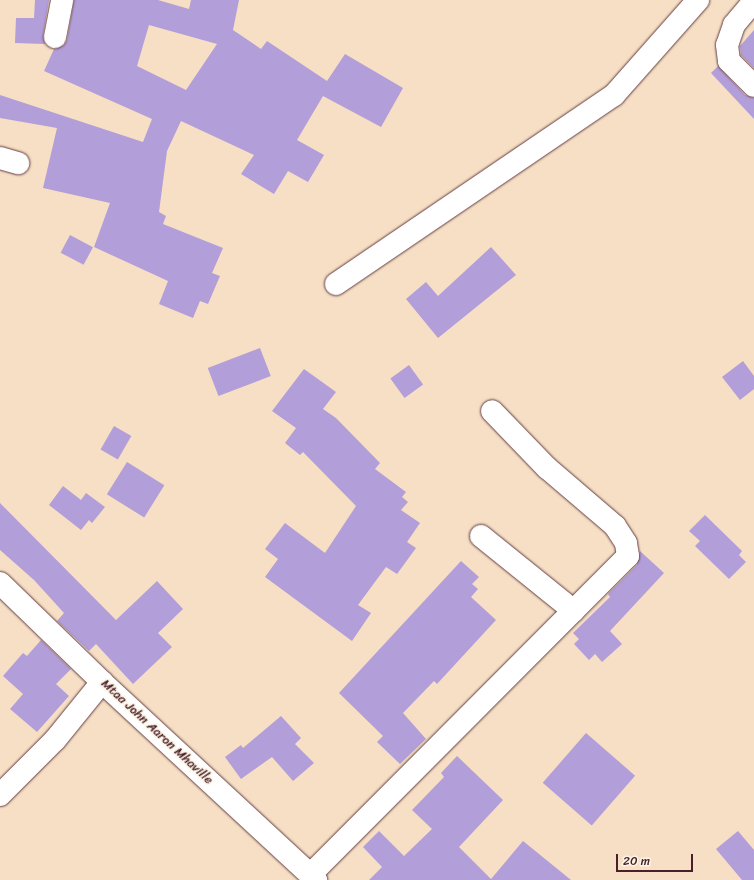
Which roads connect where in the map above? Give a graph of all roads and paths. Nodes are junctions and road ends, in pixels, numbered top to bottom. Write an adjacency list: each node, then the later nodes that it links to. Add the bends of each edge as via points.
1 (62, 0): 4 (street)
2 (698, 0): 6 (street, via 614,95)
3 (754, 1): 5 (street, via 734,25 727,45 729,61)
4 (55, 36)
5 (754, 86)
6 (336, 284)
7 (492, 411): 10 (street, via 546,468 615,526 626,543 628,556)
8 (481, 536): 10 (street)
9 (0, 583): 11 (street, Mtaa John Aaron Mhaville)
10 (574, 611): 13 (street)
11 (102, 682): 12 (street, via 55,740); 13 (street, Mtaa John Aaron Mhaville)
12 (0, 795)
13 (313, 877)

